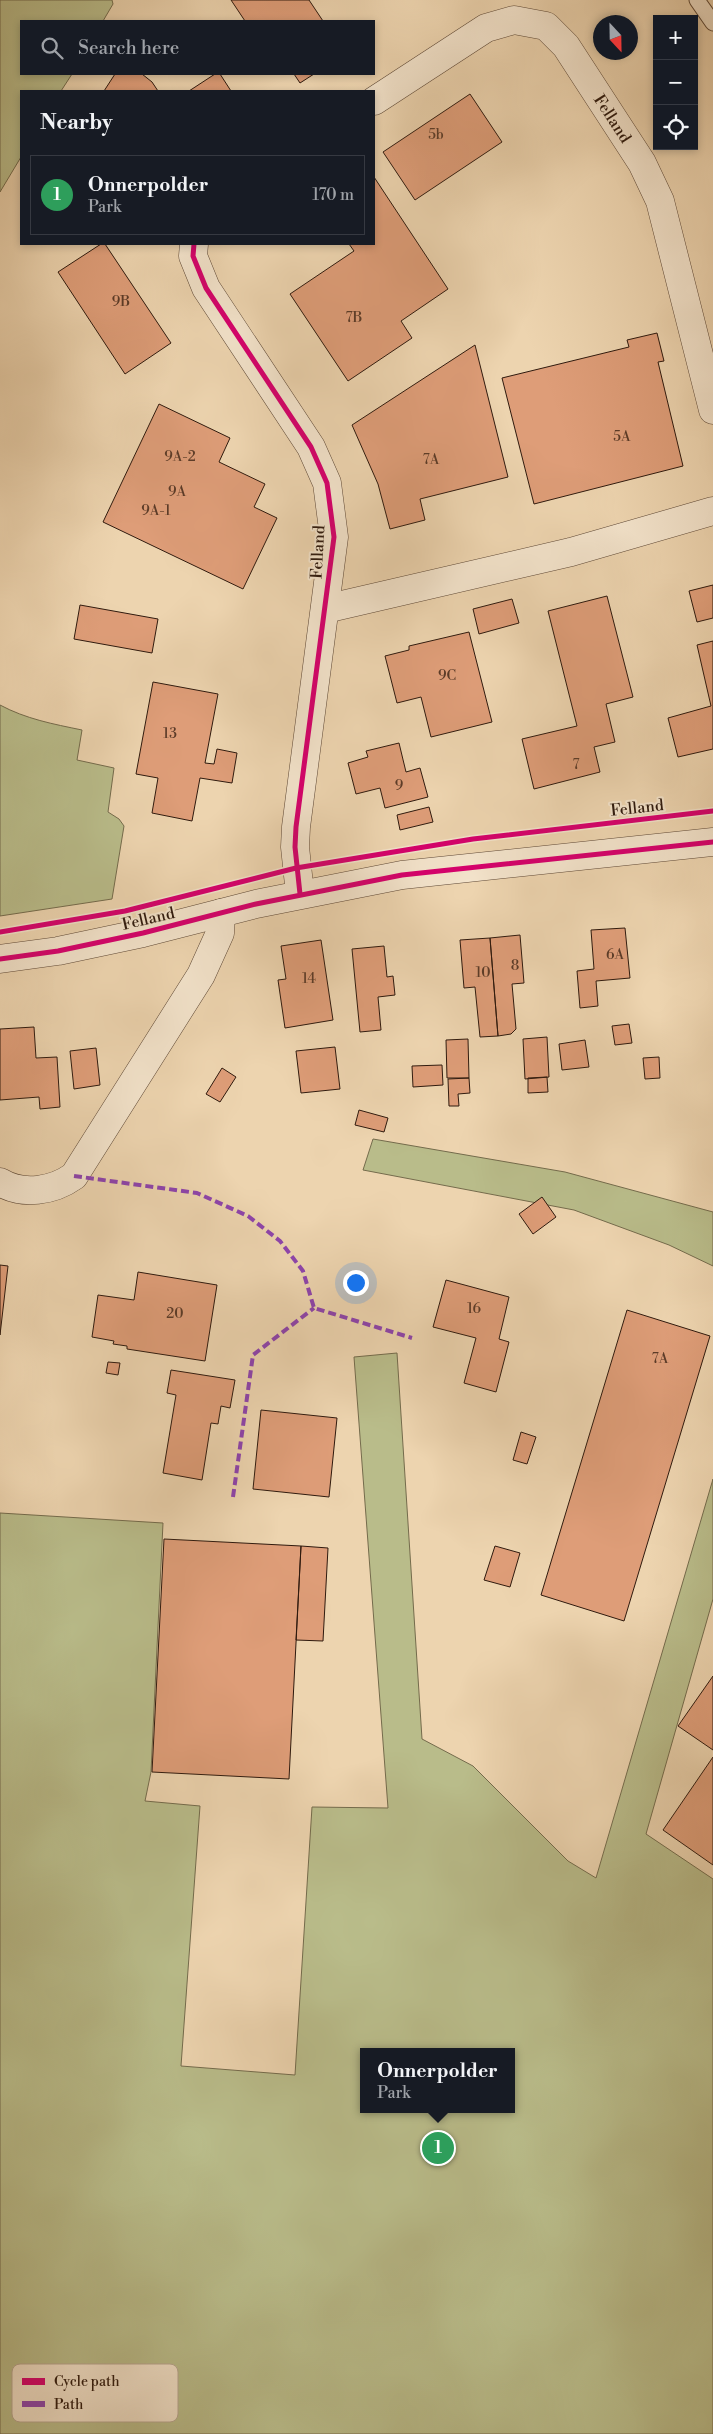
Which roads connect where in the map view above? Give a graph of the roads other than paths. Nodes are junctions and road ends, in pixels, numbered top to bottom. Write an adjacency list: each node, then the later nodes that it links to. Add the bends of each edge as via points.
1 (698, 0): 2 (lane)
2 (713, 23)
3 (375, 100): 5 (street, Felland, via 486,28 514,20 546,26 566,46 642,164 660,202)
4 (194, 245): 7 (street, Felland, via 193,256 206,288 311,447 327,483 334,537)
5 (713, 410)
6 (713, 510): 7 (street, via 571,552)
7 (325, 609): 9 (street, Felland, via 296,827)
8 (713, 842): 9 (street, Felland, via 449,869)
9 (300, 894): 10 (street, Felland)
10 (221, 913): 11 (street, Felland, via 67,949); 12 (street, via 220,933 201,975 74,1176 48,1190 23,1190)
11 (0, 959)
12 (0, 1182)

